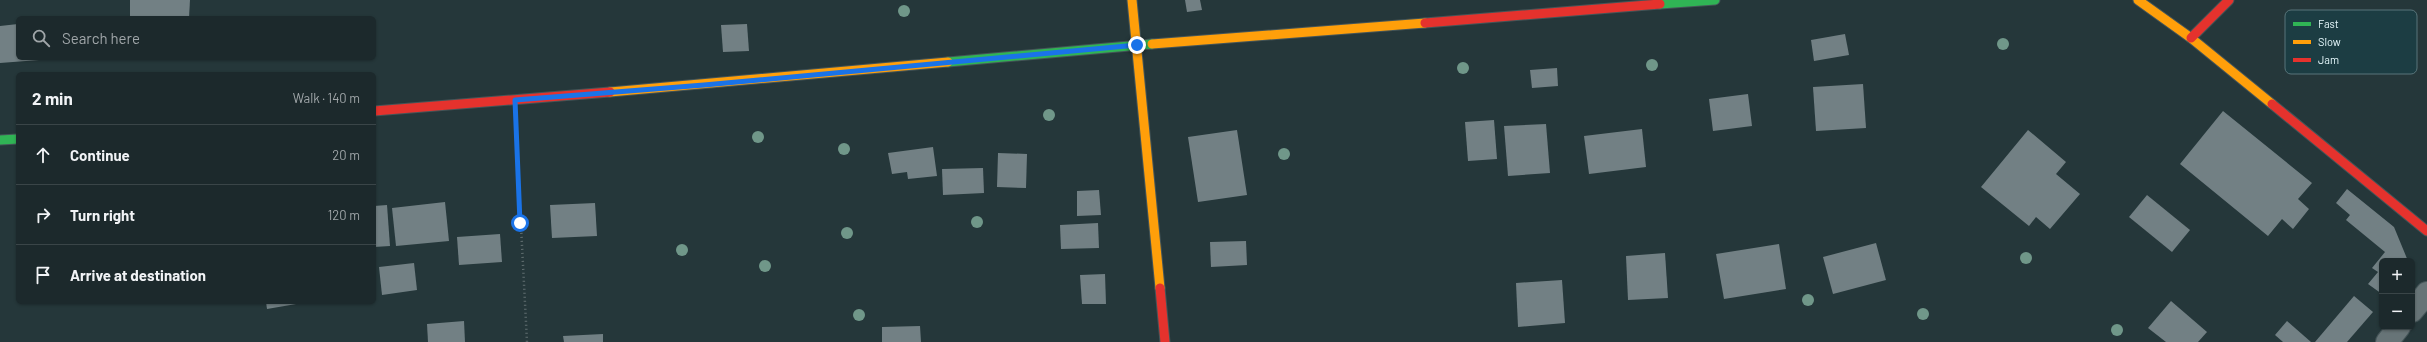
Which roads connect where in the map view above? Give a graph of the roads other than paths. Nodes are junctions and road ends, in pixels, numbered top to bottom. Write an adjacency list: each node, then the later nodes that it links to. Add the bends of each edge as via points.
1 (1132, 0): 6 (street)
2 (1715, 0): 6 (street)
3 (2138, 0): 5 (street)
4 (2229, 0): 5 (street)
5 (2191, 38): 10 (street)
6 (1137, 45): 7 (street, via 712,85); 14 (street)
7 (376, 111)
8 (16, 139): 9 (street)
9 (0, 140)
10 (2427, 231)
11 (2427, 293): 12 (street)
12 (2415, 307)
13 (2396, 330): 15 (street)
14 (1165, 342)
15 (2386, 342)

